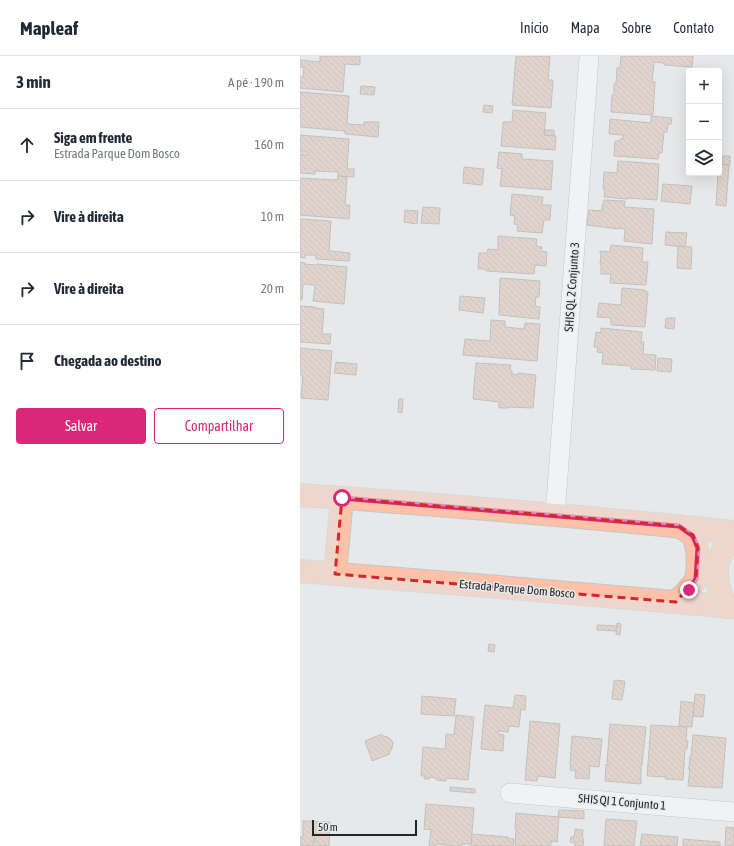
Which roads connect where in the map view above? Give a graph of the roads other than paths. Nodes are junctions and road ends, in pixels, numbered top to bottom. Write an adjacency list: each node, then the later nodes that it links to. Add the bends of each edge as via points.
1 (589, 58): 4 (street, SHIS QL 2 Conjunto 3)
2 (300, 495): 3 (main road)
3 (342, 498): 4 (main road); 9 (main road)
4 (555, 516): 5 (main road)
5 (679, 526): 6 (main road); 10 (main road, via 693,536 698,548 696,579)
6 (734, 532)
7 (734, 537): 11 (main road, via 724,548 718,563 720,590)
8 (300, 571): 9 (main road, Estrada Parque Dom Bosco)
9 (335, 574): 10 (main road, Estrada Parque Dom Bosco)
10 (676, 602): 11 (main road, Estrada Parque Dom Bosco)
11 (730, 607)
12 (510, 793): 13 (street, SHIS QI 1 Conjunto 1)
13 (734, 812)

